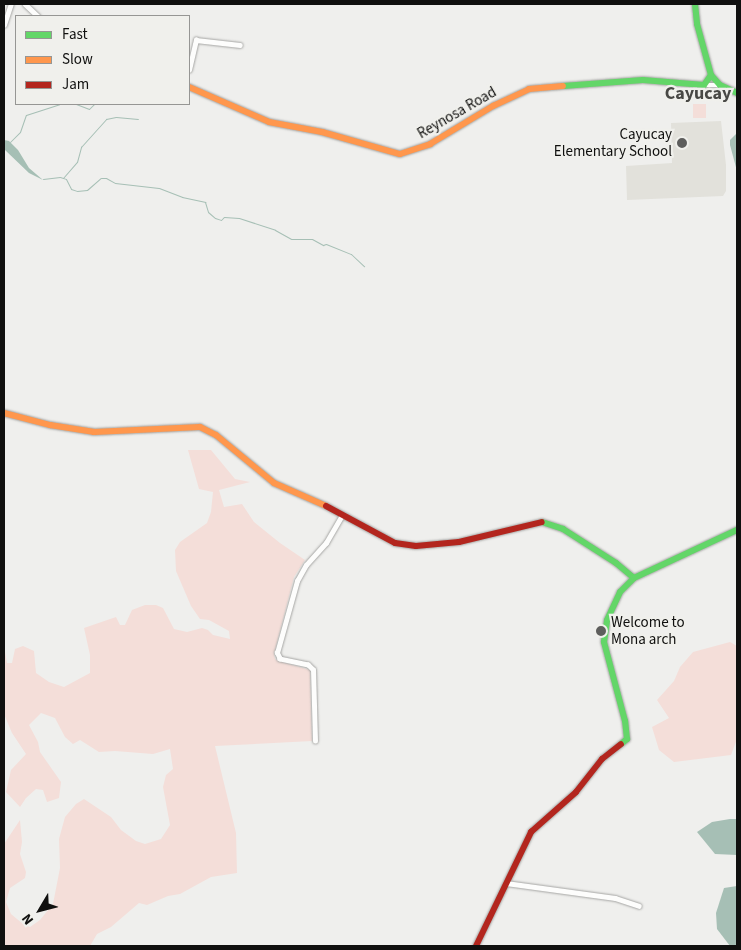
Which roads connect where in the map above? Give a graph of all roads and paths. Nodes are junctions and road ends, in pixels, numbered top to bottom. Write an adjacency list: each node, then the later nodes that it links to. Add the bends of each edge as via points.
1 (11, 4): 5 (street)
2 (25, 4): 4 (street)
3 (695, 4): 8 (street)
4 (37, 15)
5 (4, 25)
6 (240, 45): 7 (street, via 196,40)
7 (190, 66)
8 (711, 75): 9 (street); 10 (street)
9 (720, 85): 10 (street); 12 (street)
10 (704, 86): 11 (street, Reynosa Road, via 643,80 530,89 493,106 430,144 400,154 322,132 269,122)
11 (190, 87)
12 (737, 93)
13 (4, 413): 14 (street, via 94,432 205,428 248,459 274,483)
14 (342, 515): 16 (street, via 386,539 416,546 459,542 543,522 563,529); 17 (street, via 326,543 306,565 297,581 277,653 280,659 308,665 313,670)
15 (737, 530): 16 (street)
16 (634, 578): 18 (street, via 625,585 611,607 604,636 627,738 602,759 576,792 534,828)
17 (315, 741)
18 (506, 882): 19 (street, via 615,898); 20 (street)
19 (639, 906)
20 (476, 946)

